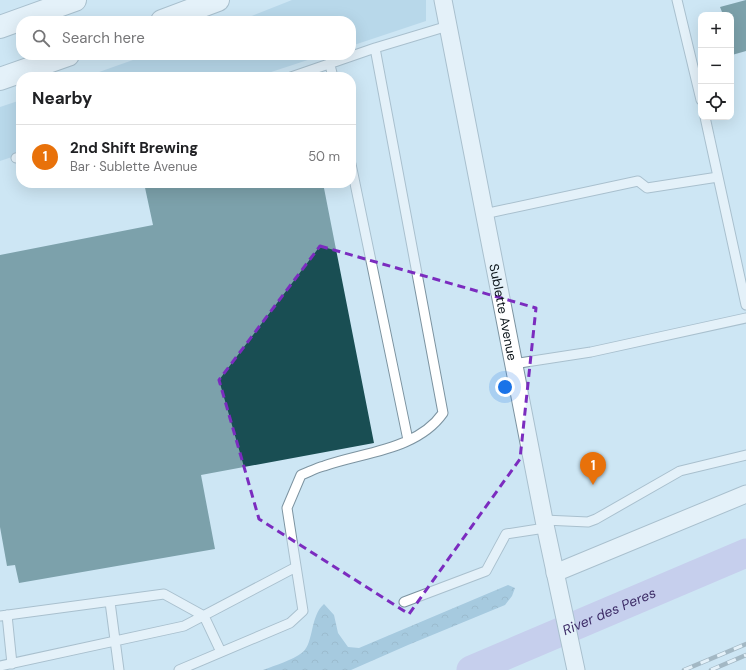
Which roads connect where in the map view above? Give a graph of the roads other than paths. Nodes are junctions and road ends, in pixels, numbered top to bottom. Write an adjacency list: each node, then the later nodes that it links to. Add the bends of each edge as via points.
1 (75, 0): 5 (highway)
2 (218, 0): 6 (highway)
3 (443, 0): 9 (street, Sublette Avenue)
4 (677, 0): 20 (lane)
5 (29, 16)
6 (175, 16)
7 (16, 20): 8 (highway)
8 (0, 26)
9 (448, 26): 10 (lane); 24 (street, Sublette Avenue)
10 (375, 48): 11 (lane); 28 (lane, via 443,413 419,436)
11 (356, 55)
12 (54, 60): 15 (highway)
13 (343, 60): 14 (lane)
14 (330, 65): 16 (lane); 17 (lane)
15 (20, 72)
16 (307, 72)
17 (332, 72)
18 (16, 73): 19 (highway)
19 (0, 79)
20 (698, 88)
21 (706, 120): 22 (lane)
22 (718, 177): 24 (lane, via 647,188 638,181); 25 (lane)
23 (356, 188): 28 (lane)
24 (484, 214): 27 (street, Sublette Avenue)
25 (746, 304)
26 (746, 318): 27 (lane, via 591,352)
27 (513, 364): 31 (street, Sublette Avenue)
28 (408, 440): 32 (lane, via 352,459 324,465 301,475 287,508)
29 (746, 455): 31 (lane, via 680,471 588,522)
30 (746, 494): 33 (street)
31 (545, 524): 33 (street, Sublette Avenue); 35 (lane, via 506,534 486,571)
32 (296, 567): 37 (lane); 39 (lane, via 303,611 290,623)
33 (557, 581): 42 (street, Sublette Avenue)
34 (110, 602): 36 (lane); 37 (lane, via 164,594); 38 (lane)
35 (404, 602)
36 (4, 615): 40 (lane)
37 (204, 616): 38 (lane, via 184,626); 39 (lane)
38 (116, 641): 40 (lane); 43 (lane)
39 (221, 652): 44 (lane)
40 (12, 664): 41 (lane)
41 (0, 666)
42 (576, 669)
43 (119, 670)
44 (179, 670)

